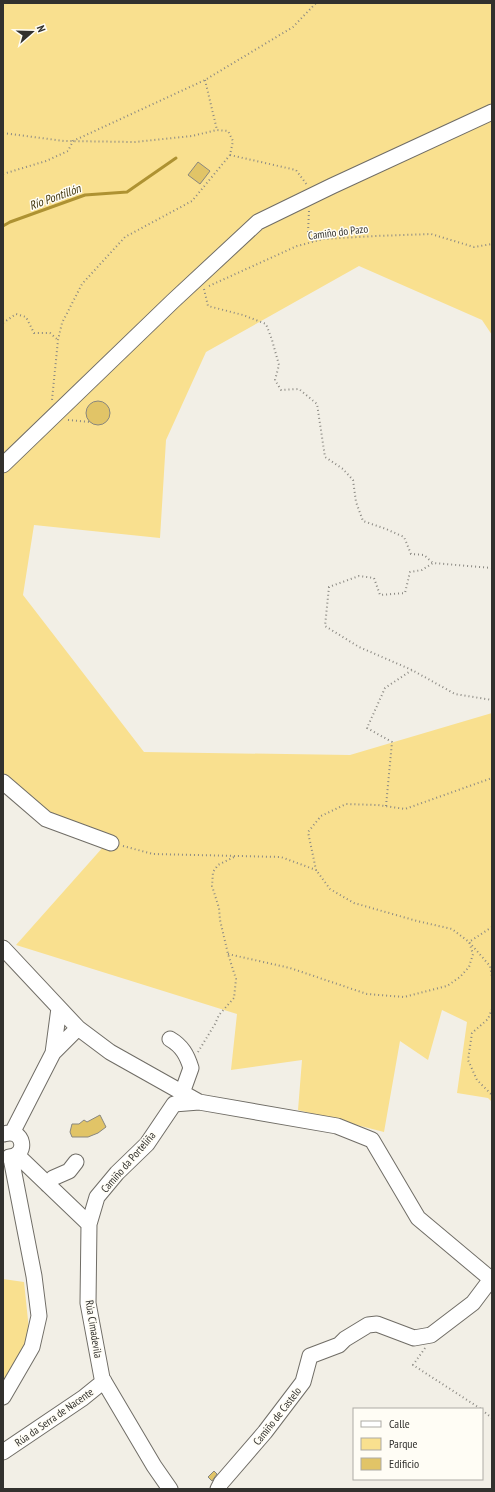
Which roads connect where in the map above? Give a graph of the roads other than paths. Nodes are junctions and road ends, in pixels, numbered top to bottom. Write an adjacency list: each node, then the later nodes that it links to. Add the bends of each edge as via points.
1 (492, 112): 2 (street, via 258,222)
2 (3, 465)
3 (3, 782): 4 (street, via 46,819)
4 (111, 843)
5 (5, 952): 6 (street)
6 (59, 1008): 7 (street); 9 (street)
7 (78, 1028): 9 (street); 10 (street, via 110,1052)
8 (170, 1039): 10 (street, via 186,1053 191,1068)
9 (53, 1053): 12 (street)
10 (182, 1093): 11 (street)
11 (199, 1102): 16 (street, Camiño da Porteliña, via 174,1104 147,1144 117,1173 98,1197); 17 (street, via 337,1126 372,1140 418,1218)
12 (8, 1133): 13 (street, via 19,1137 22,1144 20,1152)
13 (10, 1156): 15 (street); 19 (street, via 34,1276 39,1316 32,1347)
14 (76, 1162): 15 (street, via 69,1171 53,1178)
15 (48, 1185): 16 (street)
16 (89, 1224): 18 (street, Rúa Cimadevila, via 88,1303)
17 (491, 1279): 22 (street, Camiño de Castelo, via 473,1303 431,1335 414,1338 377,1324 368,1325 339,1345 310,1356 303,1382)
18 (104, 1381): 20 (street, Rúa da Serra de Nacente); 21 (street, Rúa Cimadevila)
19 (3, 1397)
20 (3, 1452)
21 (170, 1489)
22 (218, 1489)

